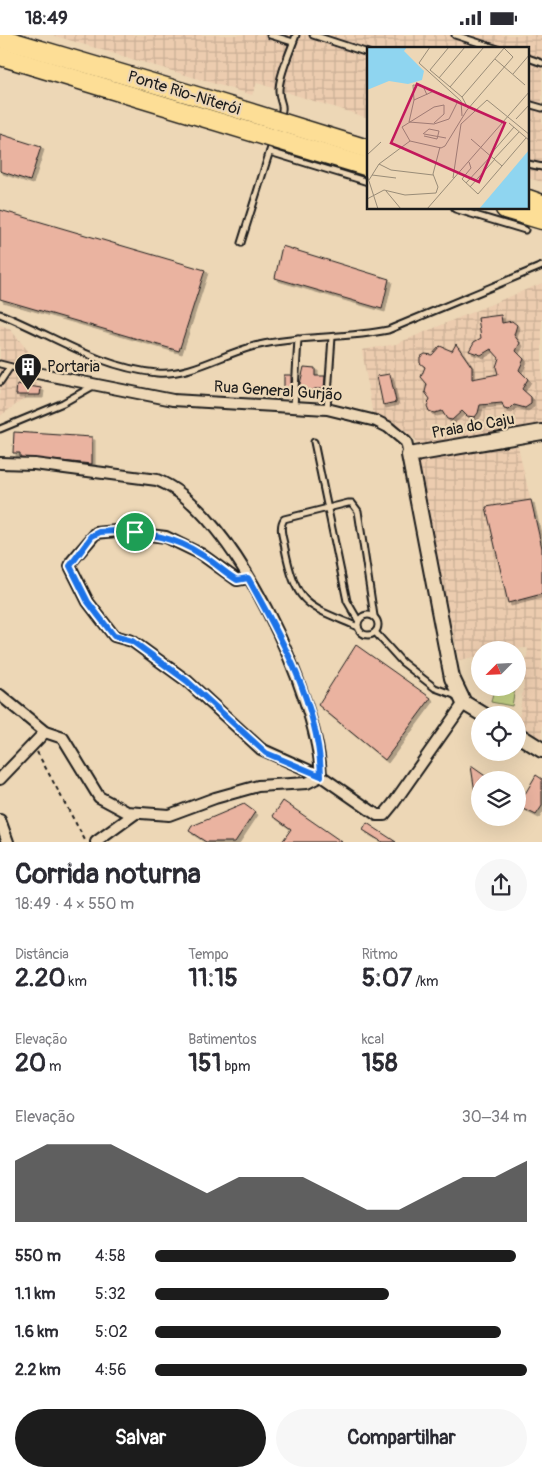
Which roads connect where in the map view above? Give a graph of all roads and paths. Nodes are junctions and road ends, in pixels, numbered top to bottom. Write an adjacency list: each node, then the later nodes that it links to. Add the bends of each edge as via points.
1 (270, 35): 6 (lane)
2 (296, 35): 6 (lane)
3 (313, 35): 8 (lane)
4 (455, 35): 7 (lane)
5 (0, 38): 16 (highway, Ponte Rio-Niterói, bridge)
6 (294, 42): 14 (lane, via 280,82 279,93 284,107)
7 (492, 47)
8 (367, 53)
9 (0, 56): 18 (highway, Ponte Rio-Niterói, bridge)
10 (530, 59): 11 (lane)
11 (542, 63)
12 (530, 105): 13 (lane)
13 (542, 109)
14 (278, 125)
15 (276, 134): 17 (lane)
16 (367, 149)
17 (270, 152): 19 (lane); 26 (lane)
18 (367, 167)
19 (367, 182)
20 (530, 200): 21 (highway)
21 (542, 204)
22 (458, 210): 25 (lane)
23 (508, 210): 24 (highway)
24 (542, 220)
25 (526, 230)
26 (241, 243)
27 (542, 266): 29 (lane, via 388,330)
28 (0, 315): 30 (lane, via 88,356 157,373 178,372 258,345)
29 (332, 337): 30 (lane); 37 (lane)
30 (298, 339): 36 (lane)
31 (0, 364): 32 (lane)
32 (10, 367): 33 (lane); 34 (lane)
33 (32, 372): 35 (street, Rua General Gurjão)
34 (0, 382)
35 (96, 385): 36 (street, Rua General Gurjão, via 173,400); 38 (lane, via 63,403)
36 (294, 408): 37 (street, Rua General Gurjão)
37 (328, 409): 41 (street, Rua General Gurjão, via 388,427 406,442)
38 (0, 429)
39 (542, 432): 41 (street, Praia do Caju)
40 (314, 442): 43 (lane)
41 (409, 455): 50 (street, Rua General Gurjão, via 452,679)
42 (0, 463): 44 (street, via 80,469 163,482 196,508 216,530)
43 (326, 508): 45 (lane, via 352,503 358,511); 46 (lane, via 346,601); 47 (lane, via 288,517 282,523 291,578 310,607)
44 (248, 578): 56 (street, via 295,670 315,736); 56 (street, via 237,580 177,541 154,534 100,532 92,536 70,563 88,602 114,636 132,641 187,681 266,753)
45 (374, 616): 46 (lane, via 364,615); 48 (lane, via 378,622)
46 (358, 620): 47 (lane)
47 (358, 627): 48 (lane, via 365,635)
48 (375, 632): 50 (lane, via 402,661 435,688)
49 (0, 695): 52 (street)
50 (462, 700): 51 (street); 56 (street, via 386,812 377,815 370,812)
51 (471, 706)
52 (45, 732): 54 (street); 58 (street, via 63,738 99,797)
53 (526, 740): 55 (street)
54 (34, 744): 57 (street); 61 (path)
55 (542, 750)
56 (321, 776): 58 (street, via 307,783 250,788 168,815)
57 (0, 779)
58 (136, 813): 62 (street)
59 (0, 820): 60 (street)
60 (8, 842)
61 (86, 842)
62 (96, 842)

